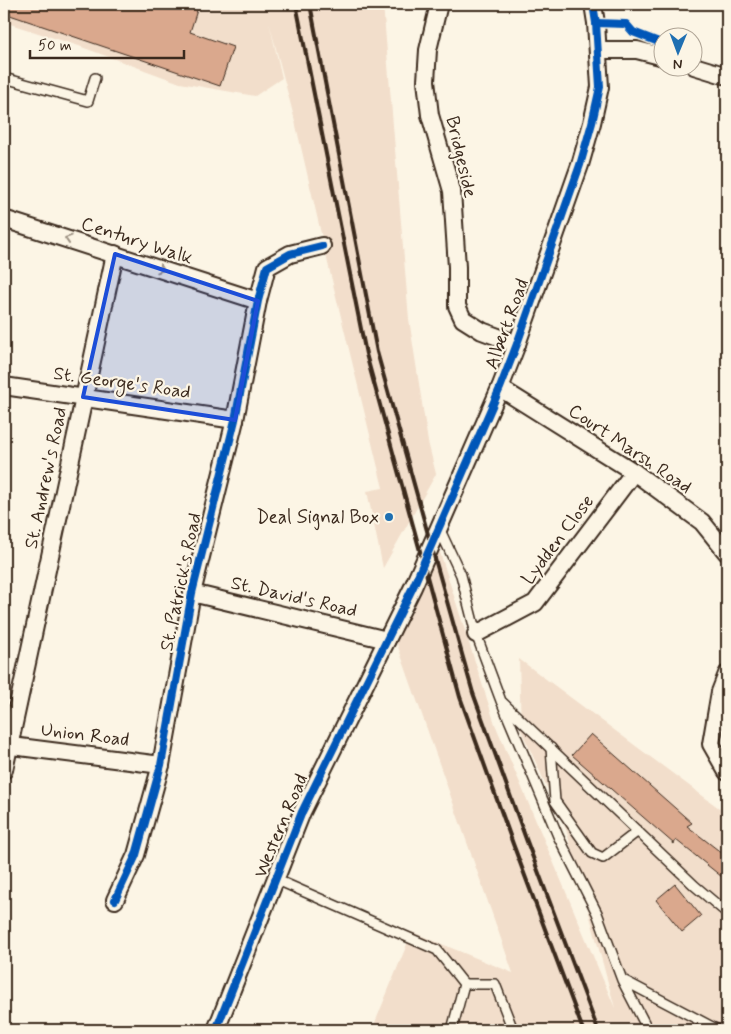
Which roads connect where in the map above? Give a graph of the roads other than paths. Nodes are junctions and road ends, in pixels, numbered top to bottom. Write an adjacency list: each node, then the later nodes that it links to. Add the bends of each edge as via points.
1 (439, 4): 13 (street, Bridgeside, via 428,50 426,82 430,115 452,191 457,306 463,319 482,331)
2 (592, 4): 3 (street, Albert Road)
3 (598, 50): 4 (street, via 637,50); 13 (street, Albert Road, via 600,87 592,124)
4 (654, 54)
5 (704, 69): 6 (street)
6 (727, 76)
7 (4, 78): 8 (lane, via 88,101)
8 (95, 78)
9 (4, 219): 11 (street, Century Walk, one-way to 9)
10 (322, 246): 12 (street, St. Patrick's Road, via 290,254 267,267)
11 (115, 254): 12 (street, Century Walk, one-way to 12); 16 (street, St. Andrew's Road)
12 (258, 301): 17 (street, St. Patrick's Road)
13 (517, 344): 15 (street, Albert Road)
14 (4, 386): 16 (street, St. George's Road)
15 (500, 388): 18 (street, Court Marsh Road); 19 (street, Albert Road)
16 (83, 398): 17 (street, St. George's Road); 26 (street, St. Andrew's Road)
17 (235, 420): 21 (street, St. Patrick's Road)
18 (634, 472): 20 (street, Court Marsh Road, via 702,522); 22 (street, Lydden Close, via 535,604)
19 (439, 528): 22 (lane, via 461,575); 23 (street, Albert Road)
20 (727, 553)
21 (192, 593): 23 (street, St. David's Road); 28 (street, St. Patrick's Road)
22 (476, 634): 25 (lane)
23 (387, 640): 32 (street, Western Road, via 302,812)
24 (727, 674): 30 (street, via 720,692 711,744)
25 (502, 701): 27 (lane); 35 (lane, via 558,836 597,913)
26 (6, 745): 28 (street, Union Road); 29 (street, St. Andrew's Road)
27 (551, 748): 31 (lane); 31 (lane, via 555,801 592,853 603,858)
28 (161, 765): 33 (street, St. Patrick's Road, via 136,855)
29 (4, 770)
30 (727, 772)
31 (638, 831): 34 (lane)
32 (275, 879): 36 (lane, via 437,950); 37 (street, Western Road)
33 (115, 900)
34 (727, 913)
35 (622, 980): 40 (lane); 41 (lane)
36 (464, 984): 38 (lane); 39 (lane, via 495,984)
37 (216, 1030)
38 (452, 1030)
39 (513, 1030)
40 (648, 1030)
41 (718, 1030)

